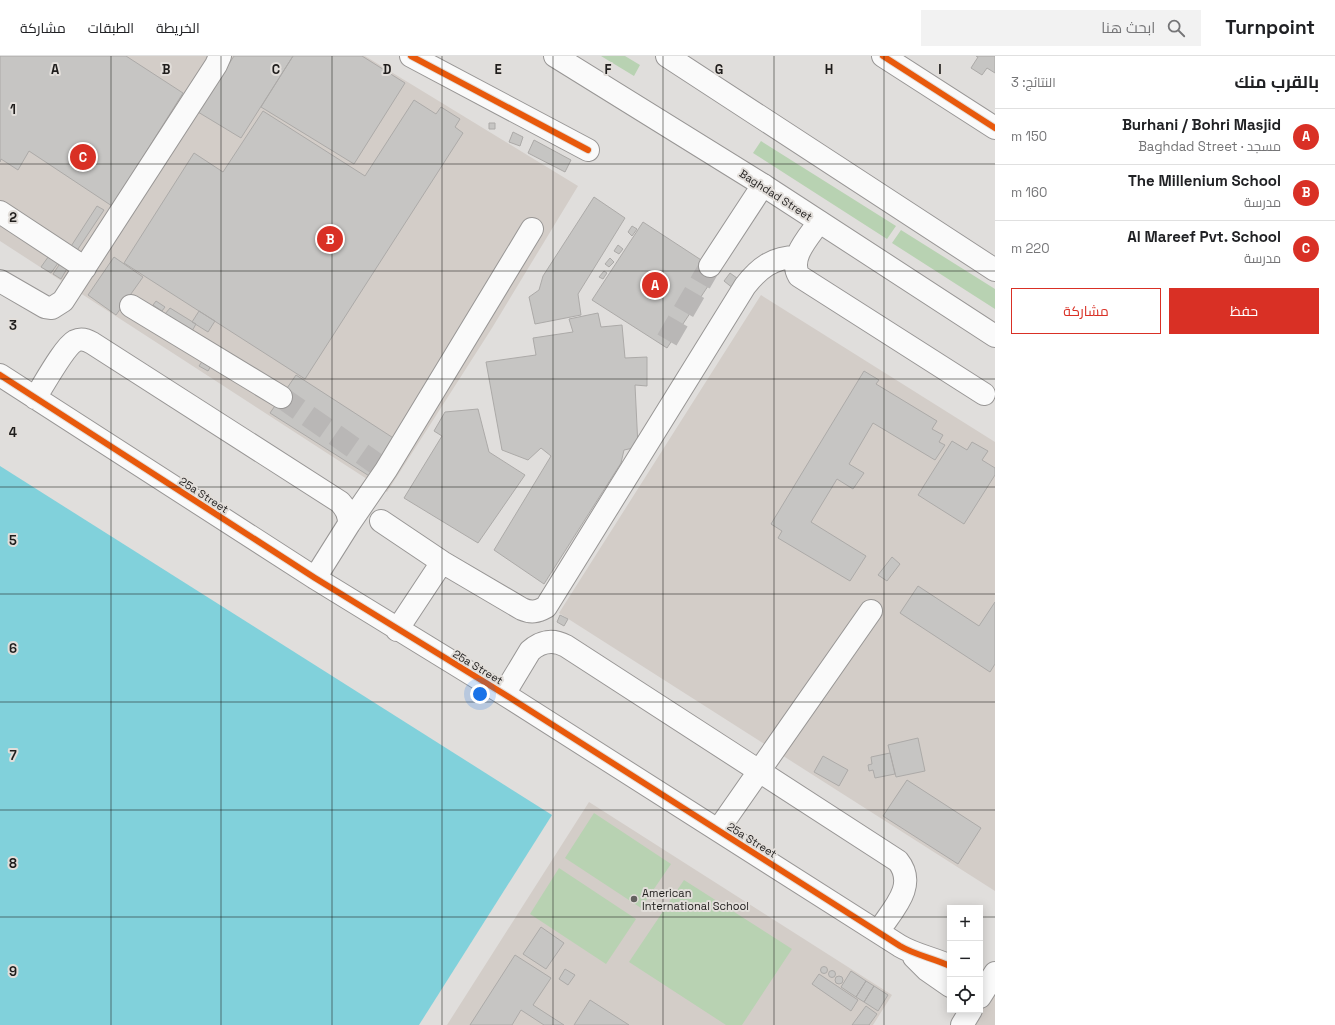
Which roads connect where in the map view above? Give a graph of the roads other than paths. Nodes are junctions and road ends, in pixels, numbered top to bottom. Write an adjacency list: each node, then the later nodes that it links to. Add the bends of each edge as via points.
1 (220, 56): 14 (street)
2 (411, 56): 7 (street)
3 (555, 56): 8 (street, Baghdad Street)
4 (667, 56): 15 (street)
5 (883, 56): 6 (street)
6 (995, 128)
7 (588, 150)
8 (763, 186): 10 (street, Baghdad Street); 13 (street)
9 (0, 212): 14 (street)
10 (819, 222): 12 (street); 18 (street, Baghdad Street)
11 (532, 229): 24 (street)
12 (796, 257): 20 (street, via 796,270 804,280); 25 (street, via 786,257 767,264 745,286 546,607 538,612 530,612)
13 (710, 266)
14 (85, 268): 16 (street, via 63,301 52,308 37,304)
15 (995, 270)
16 (0, 281)
17 (131, 306): 21 (street)
18 (995, 336)
19 (0, 375): 22 (street, 25a Street)
20 (984, 394)
21 (281, 397)
22 (35, 398): 24 (street, via 69,346 80,339 87,340 340,502 349,516); 26 (street, 25a Street)
23 (381, 521): 25 (street)
24 (349, 524): 26 (street)
25 (442, 562): 28 (street)
26 (315, 578): 28 (street, 25a Street)
27 (871, 610): 30 (street)
28 (397, 630): 29 (street, 25a Street)
29 (504, 694): 30 (street, via 536,646 551,641 559,642); 31 (street, 25a Street)
30 (759, 770): 31 (street); 32 (street, via 898,861 906,876 904,892)
31 (718, 830): 32 (street, 25a Street)
32 (878, 932): 33 (street, 25a Street)
33 (911, 953): 34 (street, 25a Street, via 929,956); 35 (street, 25a Street, via 927,970)
34 (947, 965)
35 (947, 984)
36 (970, 1013): 37 (street)
37 (962, 1025)

